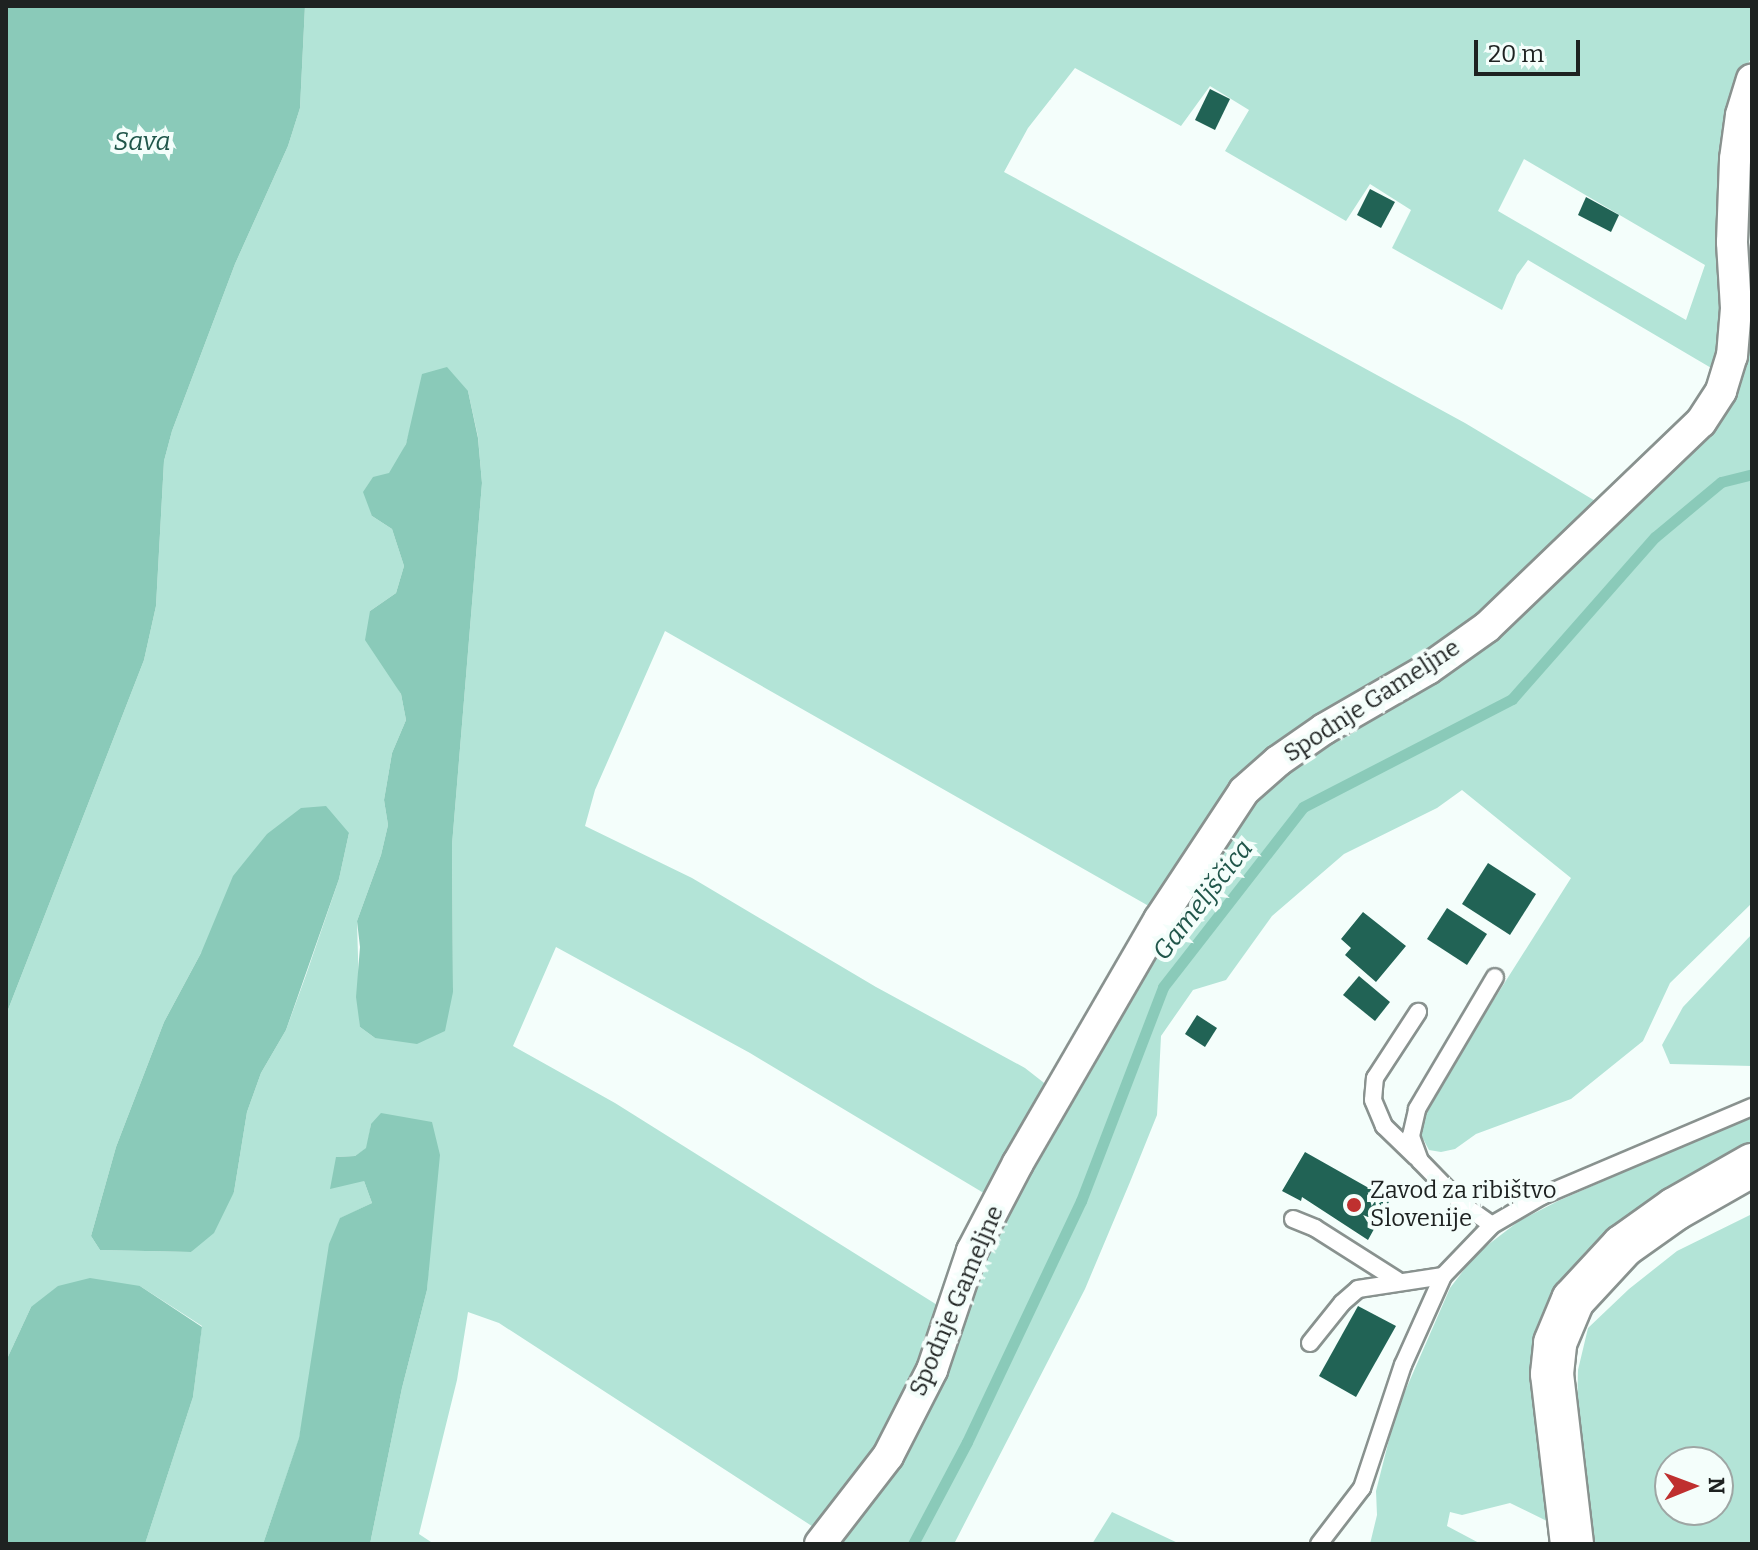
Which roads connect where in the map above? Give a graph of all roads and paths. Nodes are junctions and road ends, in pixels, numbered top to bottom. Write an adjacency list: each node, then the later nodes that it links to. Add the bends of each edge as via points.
1 (1752, 80): 12 (street, Spodnje Gameljne, via 1735,159 1736,308 1732,356 1721,391 1701,422 1487,627 1428,669 1324,729 1244,791 1159,920 1018,1163 972,1251 932,1370 888,1456)
2 (1495, 977): 5 (lane, via 1417,1109 1411,1136)
3 (1418, 1012): 5 (lane, via 1375,1078 1373,1100 1384,1126)
4 (1752, 1107): 8 (lane, via 1542,1196)
5 (1420, 1161): 8 (lane, via 1463,1205)
6 (1752, 1165): 14 (street, via 1623,1246 1573,1300 1562,1324 1552,1374)
7 (1293, 1219): 10 (lane)
8 (1492, 1225): 9 (lane)
9 (1443, 1276): 10 (lane); 13 (lane, via 1403,1365 1362,1488)
10 (1397, 1280): 11 (lane, via 1358,1289)
11 (1310, 1343)
12 (820, 1544)
13 (1319, 1544)
14 (1572, 1544)

